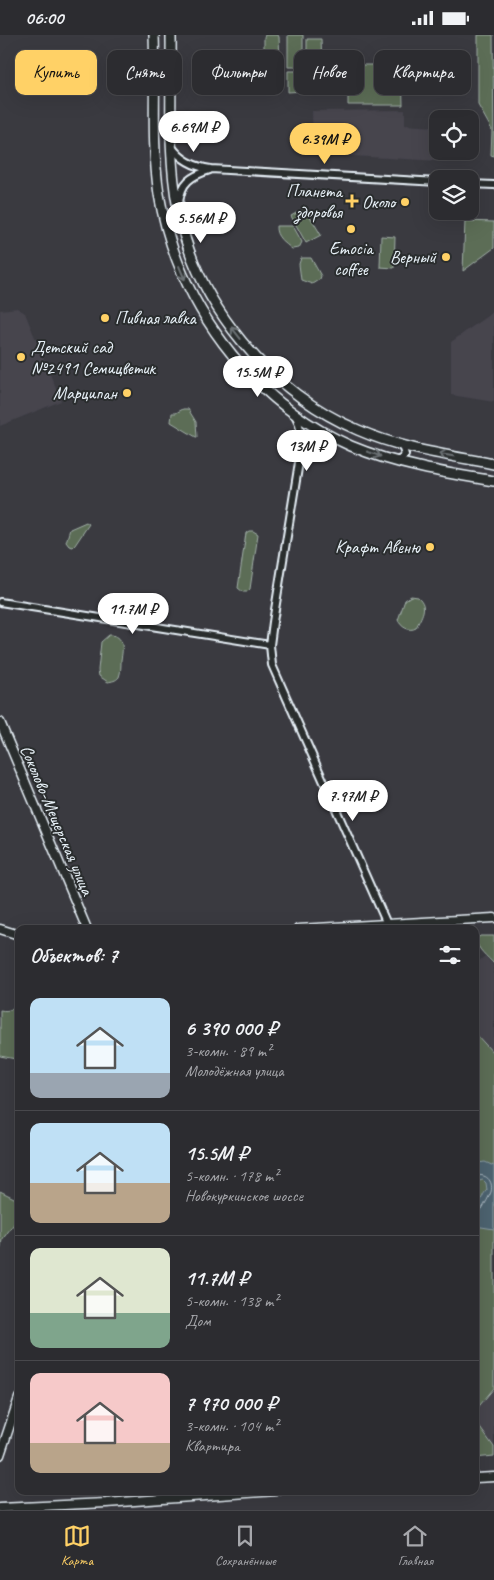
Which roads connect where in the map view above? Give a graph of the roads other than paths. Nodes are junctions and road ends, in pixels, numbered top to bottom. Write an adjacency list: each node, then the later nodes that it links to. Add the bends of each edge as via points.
1 (154, 35): 9 (main road, one-way to 9, via 159,192 173,251 204,317 220,340 258,384)
2 (170, 35): 3 (main road)
3 (171, 146): 4 (street, via 185,161); 8 (main road)
4 (211, 169): 5 (street); 8 (street, via 187,181 179,197)
5 (429, 181)
6 (479, 184): 7 (street)
7 (494, 185)
8 (178, 210): 11 (main road, one-way to 8, via 358,431 323,412 260,363 220,312 195,264)
9 (292, 412): 10 (main road); 12 (street, via 299,424)
10 (330, 435): 12 (street, via 315,435); 13 (main road, one-way to 13)
11 (400, 445): 13 (street, via 404,455); 14 (main road, one-way to 11)
12 (301, 450): 17 (street)
13 (395, 461): 15 (main road)
14 (494, 464)
15 (494, 481)
16 (0, 602): 17 (street)
17 (270, 645): 20 (street, via 272,665)
18 (0, 722): 21 (street, Соколово-Мещерская улица)
19 (494, 918): 20 (street)
20 (387, 924): 22 (street)
21 (85, 925)
22 (369, 925)
23 (0, 929): 24 (street)
24 (15, 934)
25 (15, 1410): 26 (street)
26 (0, 1455)
27 (494, 1477): 28 (street)
28 (479, 1478)
29 (220, 1495): 30 (street)
30 (0, 1508)

